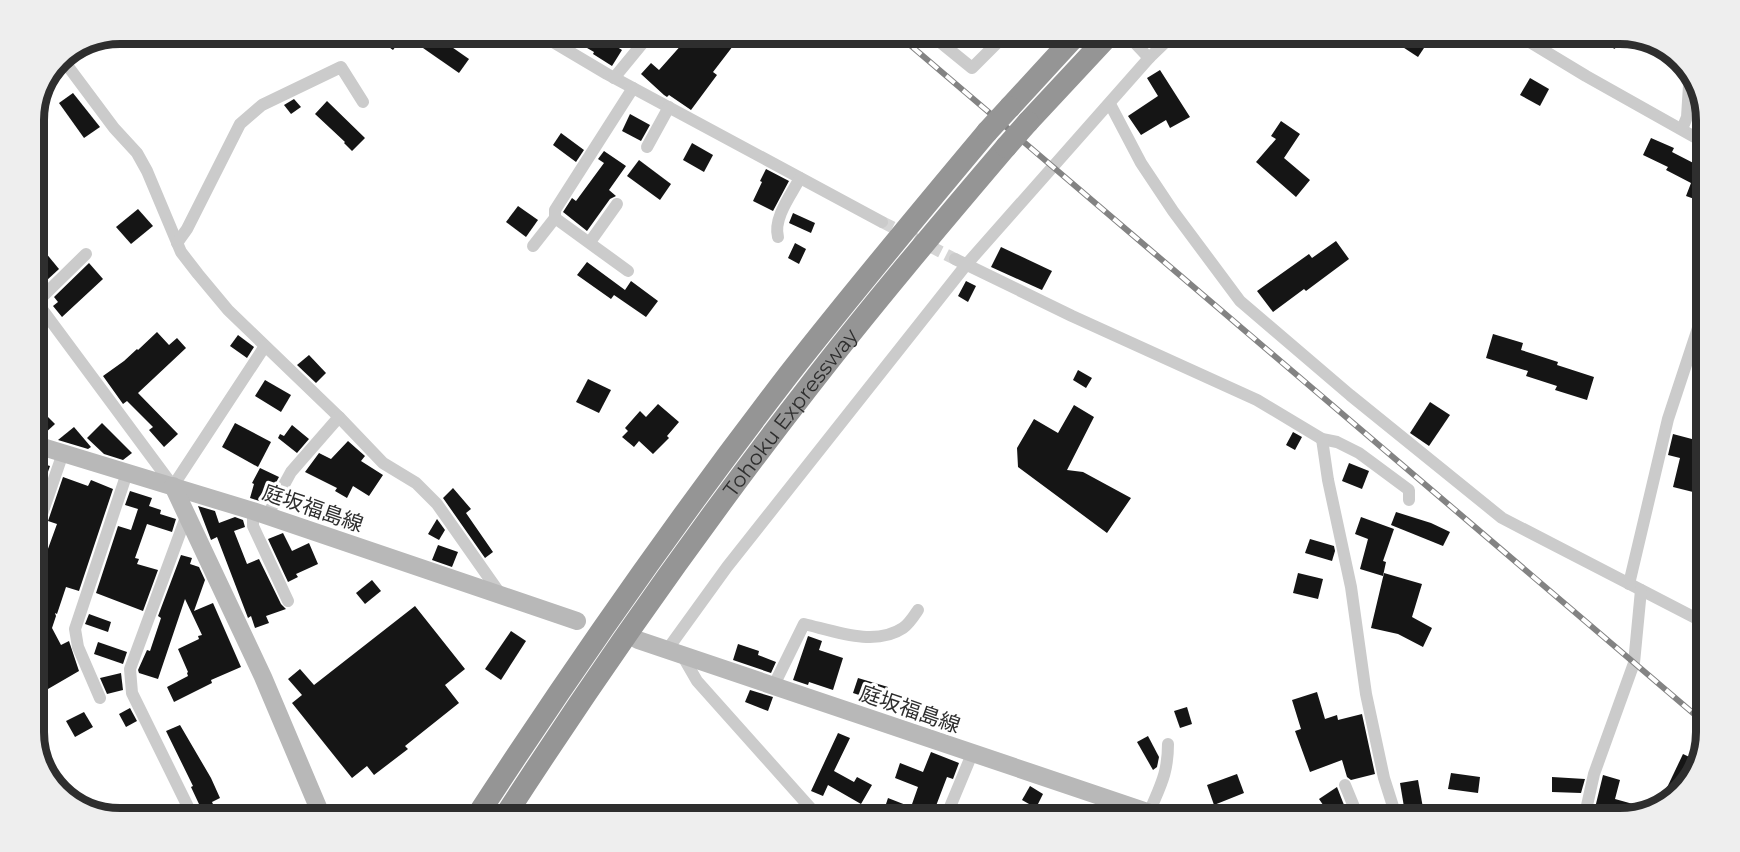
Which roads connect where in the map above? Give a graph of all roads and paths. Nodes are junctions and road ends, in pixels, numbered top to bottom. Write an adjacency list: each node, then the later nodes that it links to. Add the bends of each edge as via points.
1 (557, 44): 12 (street)
2 (642, 44): 12 (street)
3 (943, 44): 4 (street, via 972,68)
4 (996, 44)
5 (1068, 44): 62 (highway, Tohoku Expressway, bridge, via 987,132 804,356 612,614)
6 (1113, 44): 63 (highway, Tohoku Expressway, bridge, via 1028,122 911,258 793,407 635,623)
7 (1130, 44): 10 (street)
8 (1164, 44): 10 (street)
9 (1533, 44): 18 (street)
10 (1149, 58): 16 (street)
11 (67, 65): 27 (street, via 137,153)
12 (614, 78): 13 (street)
13 (633, 88): 17 (street); 23 (street, via 555,210)
14 (1690, 88): 18 (street)
15 (363, 102): 27 (street, via 341,67 251,113 240,124)
16 (1110, 104): 30 (street); 46 (street, via 1173,211 1240,301 1502,518)
17 (669, 107): 20 (street); 21 (street)
18 (1682, 129): 19 (street)
19 (1696, 137)
20 (647, 147)
21 (800, 178): 24 (street); 25 (street, via 779,218)
22 (617, 204): 26 (street)
23 (555, 218): 26 (street); 28 (street)
24 (882, 222)
25 (778, 237)
26 (590, 242): 31 (street)
27 (177, 243): 35 (street, via 228,310)
28 (533, 246)
29 (86, 254): 32 (street)
30 (961, 262): 37 (street, via 1257,400); 54 (street, via 727,567)
31 (628, 271)
32 (44, 291)
33 (44, 311): 41 (street)
34 (1696, 334): 46 (street, via 1668,418)
35 (265, 346): 36 (street); 41 (street)
36 (339, 417): 44 (street); 48 (street, via 383,463 416,483 437,504)
37 (1322, 439): 42 (street, via 1359,453 1409,490); 69 (street, via 1351,587 1366,694)
38 (44, 447): 39 (main road, 庭坂福島線)
39 (63, 453): 40 (main road, 庭坂福島線); 43 (street)
40 (127, 473): 41 (main road, 庭坂福島線); 56 (street, via 75,629 78,647)
41 (173, 486): 44 (main road, 庭坂福島線); 45 (main road)
42 (1409, 501)
43 (44, 508)
44 (260, 514): 48 (main road, 庭坂福島線); 49 (street, via 253,526)
45 (186, 517): 60 (street, via 130,669 130,683); 61 (main road, via 263,676)
46 (1629, 584): 47 (street)
47 (1641, 590): 51 (street); 70 (street, via 1634,663 1594,774)
48 (501, 595): 52 (main road, 庭坂福島線)
49 (288, 600)
50 (918, 610): 55 (street, via 903,628 873,638 804,624)
51 (1696, 618)
52 (578, 621)
53 (638, 640): 54 (main road, 庭坂福島線)
54 (675, 652): 55 (main road, 庭坂福島線); 64 (street)
55 (773, 687): 58 (main road, 庭坂福島線)
56 (100, 698)
57 (1168, 744): 67 (street, via 1168,766)
58 (972, 754): 65 (street); 66 (main road, 庭坂福島線)
59 (1345, 785): 68 (street)
60 (189, 808)
61 (318, 808)
62 (482, 808)
63 (510, 808)
64 (810, 808)
65 (950, 808)
66 (1134, 808)
67 (1151, 808)
68 (1354, 808)
69 (1394, 808)
70 (1586, 808)

